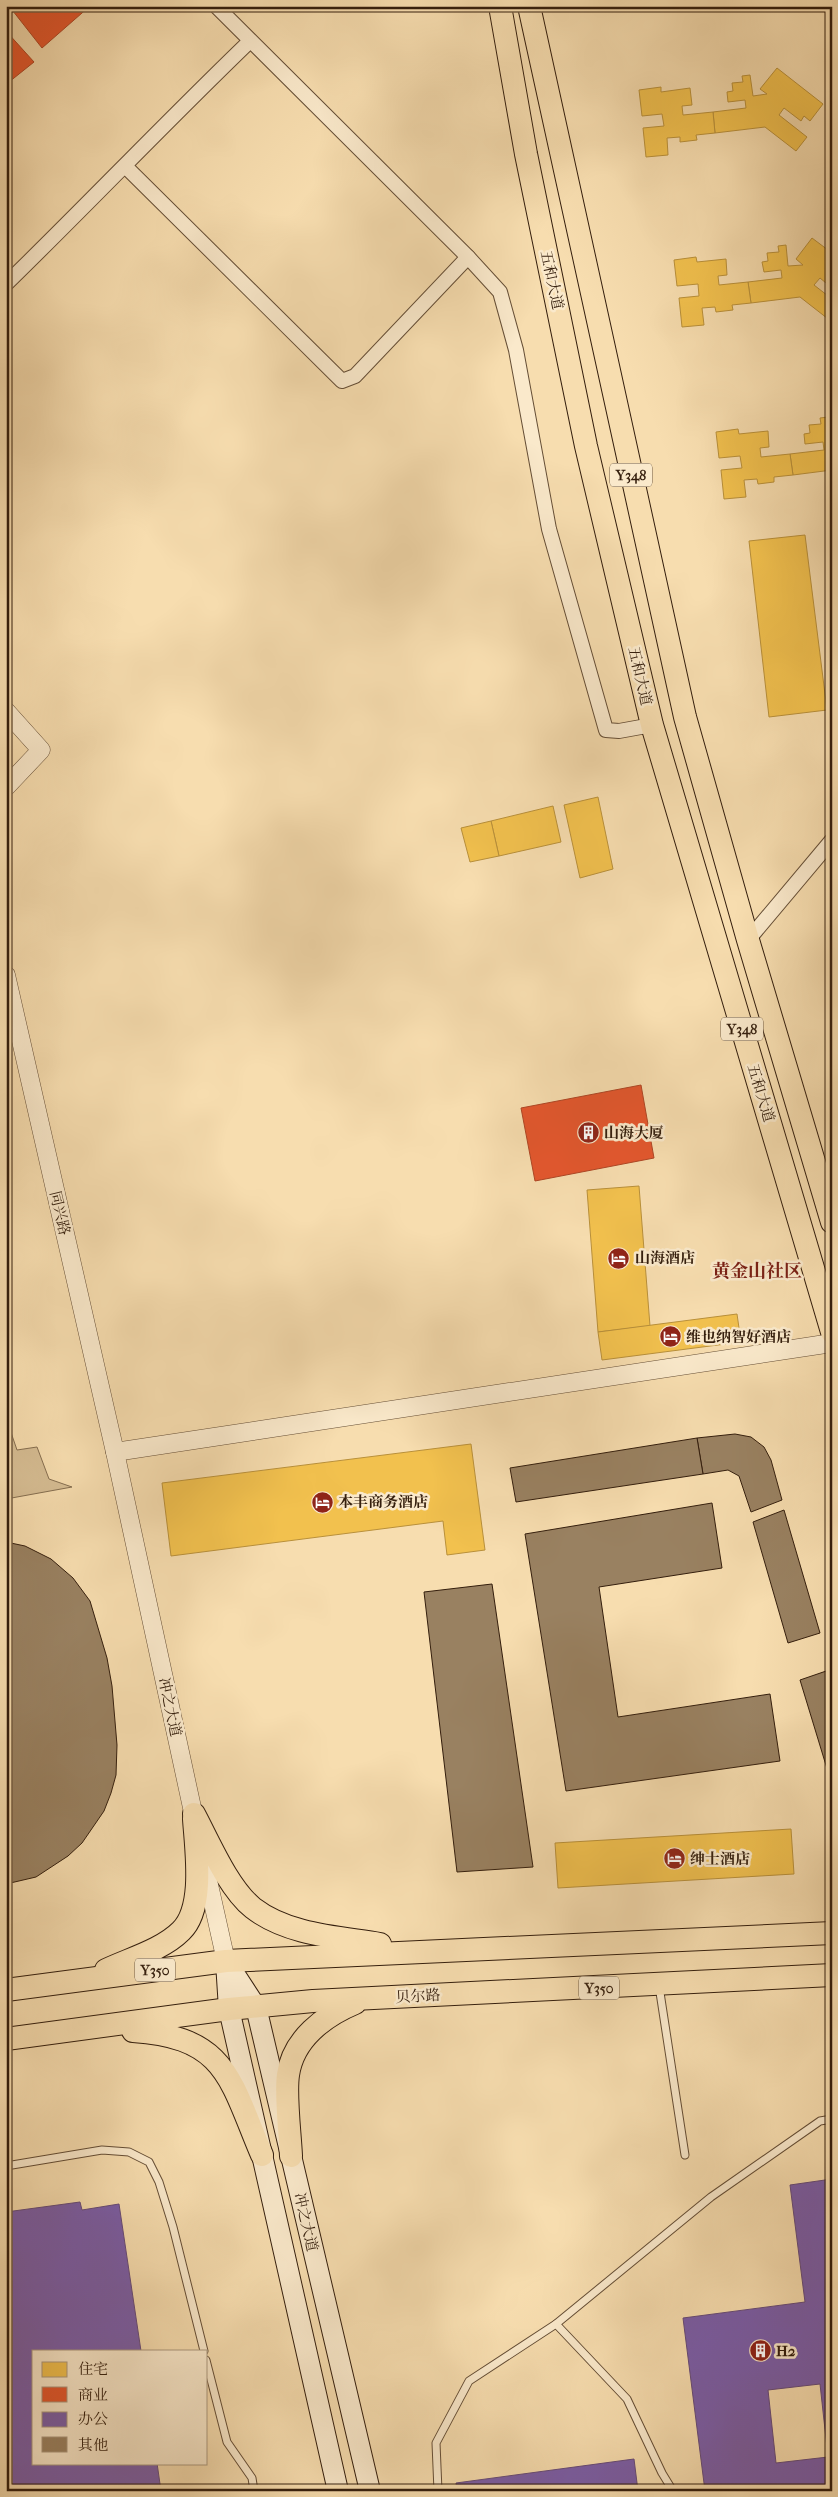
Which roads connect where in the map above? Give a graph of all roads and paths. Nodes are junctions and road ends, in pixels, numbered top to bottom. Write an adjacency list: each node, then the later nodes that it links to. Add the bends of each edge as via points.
1 (216, 6): 4 (street)
2 (500, 6): 9 (main road, 五和大道 / Y348, via 526,154 586,446)
3 (529, 6): 12 (main road, 五和大道 / Y348, via 685,717)
4 (249, 42): 5 (street, via 157,130); 6 (street)
5 (126, 167): 6 (street, via 342,380 354,376); 7 (street)
6 (468, 257): 9 (street, via 500,292 516,350 549,529 606,730)
7 (6, 284)
8 (6, 712): 10 (street, via 41,750)
9 (652, 725): 15 (main road, 五和大道 / Y348)
10 (6, 787)
11 (832, 840): 12 (street)
12 (748, 940): 14 (main road, 五和大道 / Y348)
13 (6, 975): 17 (street, 同兴路)
14 (832, 1222)
15 (832, 1332)
16 (832, 1343): 17 (street)
17 (115, 1452): 18 (street, 冲之大道)
18 (194, 1814): 20 (main road, via 231,1883 252,1907 279,1924); 21 (street, 冲之大道); 23 (main road, via 195,1904 182,1931 161,1945)
19 (830, 1933): 20 (main road, Y350)
20 (418, 1950): 21 (main road, Y350)
21 (226, 1961): 23 (main road, Y350); 27 (main road, 冲之大道); 28 (main road, 冲之大道)
22 (827, 1976): 24 (main road, 贝尔路 / Y350)
23 (84, 1980): 25 (main road, Y350)
24 (659, 1985): 26 (main road, 贝尔路 / Y350); 33 (lane)
25 (6, 1990)
26 (366, 1998): 27 (main road, 贝尔路 / Y350); 34 (main road, via 332,2013 302,2041 288,2075)
27 (256, 2007): 28 (main road, 贝尔路 / Y350); 34 (main road, 冲之大道)
28 (229, 2010): 29 (main road, 贝尔路 / Y350); 32 (main road, 冲之大道)
29 (85, 2029): 30 (main road, 贝尔路 / Y350); 32 (main road, via 158,2033 187,2040 214,2057 228,2075)
30 (6, 2039)
31 (832, 2119): 36 (lane, via 820,2121 711,2197)
32 (262, 2155): 40 (main road, 冲之大道)
33 (685, 2155)
34 (291, 2156): 41 (main road, 冲之大道)
35 (6, 2166): 37 (lane, via 102,2150 129,2152 149,2162 173,2227)
36 (556, 2324): 42 (lane, via 469,2382 436,2442); 43 (lane, via 627,2399)
37 (204, 2350)
38 (208, 2368): 39 (lane, via 226,2442 252,2478)
39 (254, 2491)
40 (338, 2491)
41 (370, 2491)
42 (438, 2491)
43 (673, 2491)

